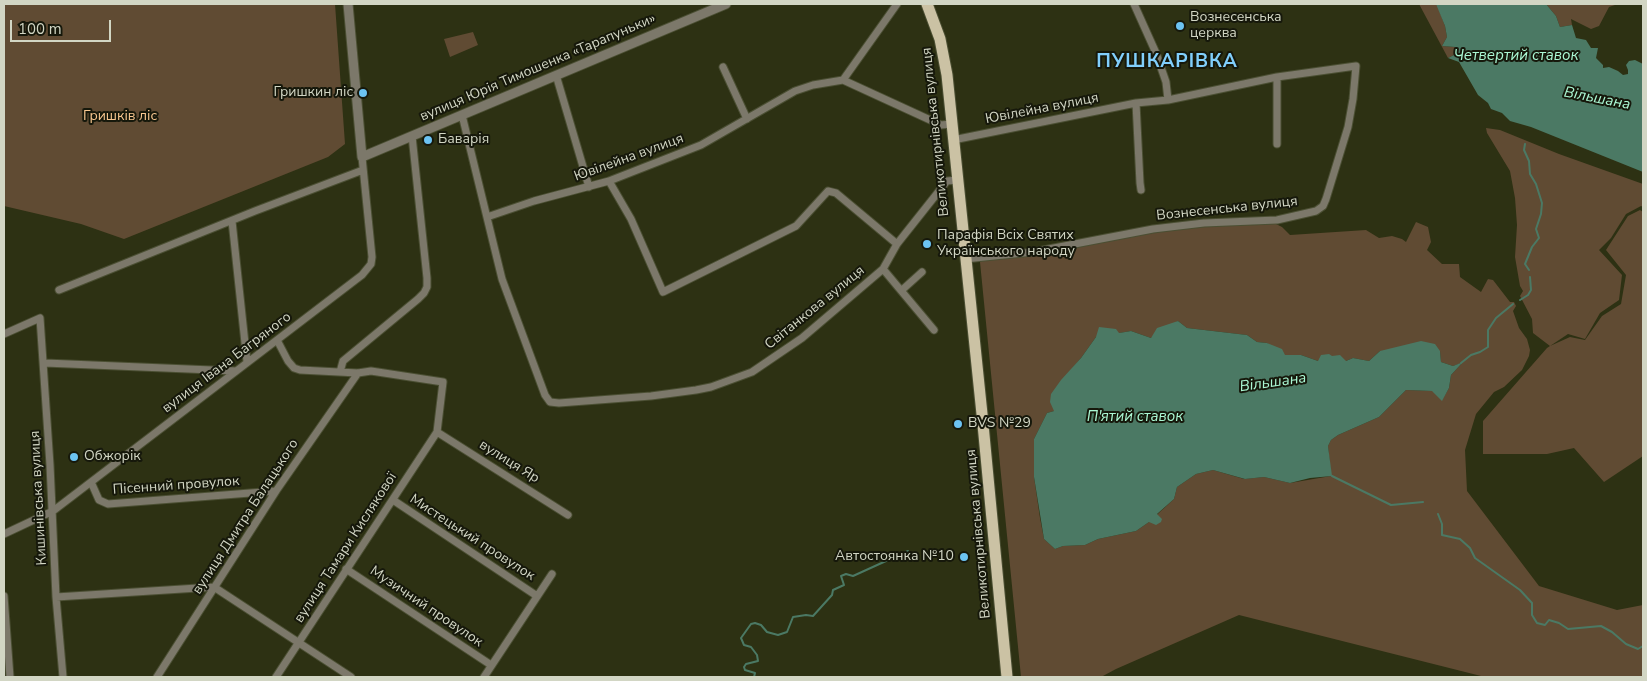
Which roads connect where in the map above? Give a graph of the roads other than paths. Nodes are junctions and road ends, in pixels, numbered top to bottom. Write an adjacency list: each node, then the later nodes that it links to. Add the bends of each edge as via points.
1 (348, 4): 17 (street)
2 (726, 4): 7 (street, вулиця Юрія Тимошенка «Тарапуньки»)
3 (897, 4): 9 (street)
4 (927, 4): 14 (main road, Великотирнівська вулиця, via 942,47)
5 (1134, 4): 10 (street, via 1156,53 1166,82)
6 (723, 67): 13 (street)
7 (556, 75): 12 (street, вулиця Юрія Тимошенка «Тарапуньки»); 24 (street)
8 (1278, 78): 10 (street, Ювілейна вулиця); 18 (street); 29 (street, Вознесенська вулиця, via 1356,66 1348,127 1326,199 1316,212 1277,220 1153,229 1033,252)
9 (843, 80): 13 (street, Ювілейна вулиця, via 801,88); 14 (street, via 941,125)
10 (1168, 100): 11 (street, Ювілейна вулиця)
11 (1136, 103): 16 (street, Ювілейна вулиця); 25 (street)
12 (462, 115): 15 (street, вулиця Юрія Тимошенка «Тарапуньки»); 26 (street)
13 (747, 119): 23 (street, Ювілейна вулиця, via 701,145)
14 (951, 124): 16 (main road, Великотирнівська вулиця)
15 (412, 136): 19 (street, вулиця Юрія Тимошенка «Тарапуньки»); 40 (street, via 426,287 418,299 343,361)
16 (953, 140): 22 (main road, Великотирнівська вулиця)
17 (360, 141): 19 (street); 20 (street)
18 (1277, 144)
19 (381, 149): 20 (street, вулиця Юрія Тимошенка «Тарапуньки»)
20 (362, 157): 21 (street, вулиця Івана Багряного)
21 (363, 170): 27 (street); 36 (street, вулиця Івана Багряного, via 371,264 354,282)
22 (957, 180): 28 (street, Світанкова вулиця, via 947,181); 29 (main road, Великотирнівська вулиця)
23 (609, 182): 24 (street, Ювілейна вулиця); 28 (street, via 631,220 663,292 796,226 828,192 836,194)
24 (589, 187): 26 (street, Ювілейна вулиця)
25 (1141, 190)
26 (487, 216): 30 (street, Світанкова вулиця, via 502,279 550,402 696,390 752,372 802,338)
27 (232, 221): 32 (street); 37 (street)
28 (897, 244): 30 (street, Світанкова вулиця)
29 (965, 259): 64 (main road, Великотирнівська вулиця)
30 (883, 269): 33 (street, Світанкова вулиця)
31 (922, 272): 33 (street)
32 (59, 290)
33 (902, 290): 34 (street, Світанкова вулиця)
34 (934, 330)
35 (4, 334): 38 (street, Кишинівська вулиця, via 40,318)
36 (278, 340): 37 (street, вулиця Івана Багряного); 40 (street, via 294,368)
37 (247, 362): 39 (street, вулиця Івана Багряного)
38 (45, 363): 39 (street); 46 (street, Кишинівська вулиця)
39 (236, 371): 43 (street, вулиця Івана Багряного)
40 (340, 372): 41 (street)
41 (358, 373): 42 (street, via 371,371 443,382); 44 (street, вулиця Дмитра Балацького)
42 (437, 432): 45 (street, вулиця Тамари Кислякової); 47 (street, вулиця Яр)
43 (91, 482): 44 (street, Пісенний провулок, via 99,500 108,504); 46 (street, вулиця Івана Багряного)
44 (276, 491): 52 (street, вулиця Дмитра Балацького)
45 (393, 500): 50 (street, вулиця Тамари Кислякової); 54 (street, Мистецький провулок)
46 (53, 512): 49 (street, вулиця Івана Багряного); 55 (street, Кишинівська вулиця)
47 (568, 515)
48 (4, 530): 49 (street)
49 (4, 534)
50 (346, 569): 56 (street, вулиця Тамари Кислякової); 57 (street, Музичний провулок)
51 (552, 574): 54 (street)
52 (214, 587): 55 (street); 56 (street); 60 (street, вулиця Дмитра Балацького)
53 (4, 596): 58 (street)
54 (537, 596): 57 (street)
55 (56, 597): 59 (street, Кишинівська вулиця)
56 (299, 643): 61 (street, вулиця Тамари Кислякової); 62 (street)
57 (491, 665): 63 (street)
58 (10, 677)
59 (64, 677)
60 (158, 677)
61 (276, 677)
62 (351, 677)
63 (484, 677)
64 (1007, 677)

